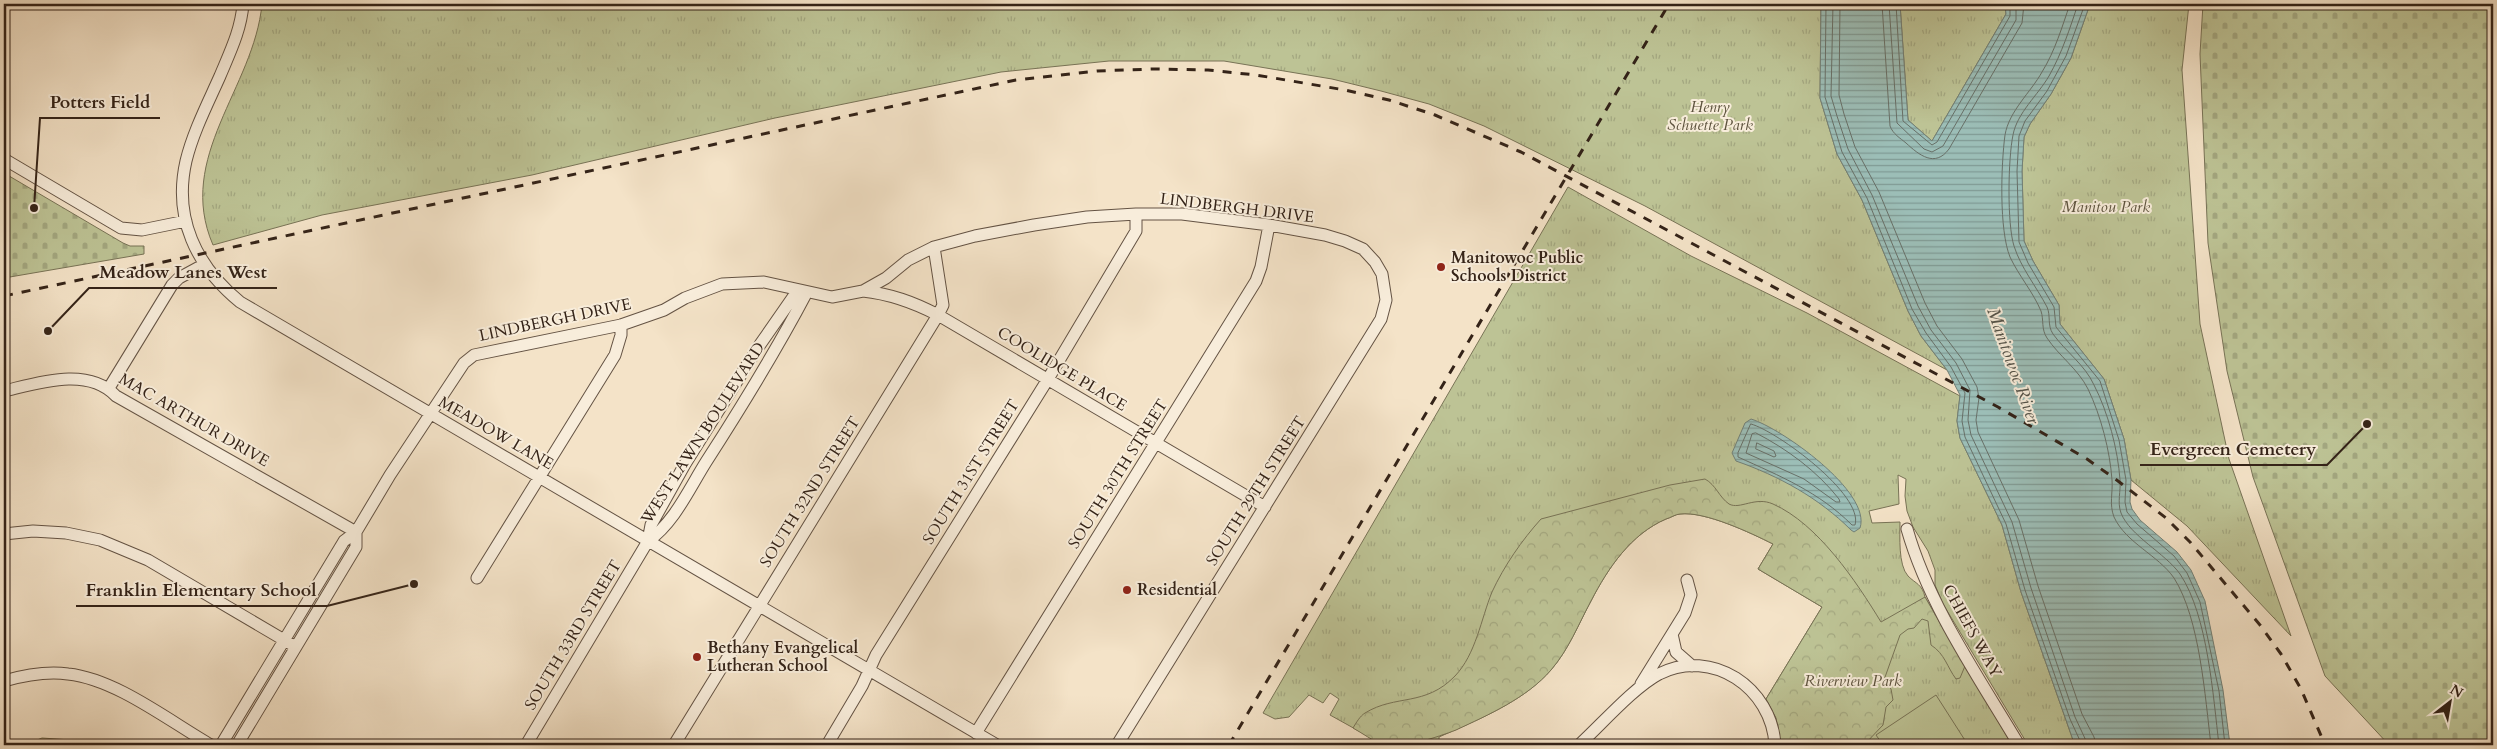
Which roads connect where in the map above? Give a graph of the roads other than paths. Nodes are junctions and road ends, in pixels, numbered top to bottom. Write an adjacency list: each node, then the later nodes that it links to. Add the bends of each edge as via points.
1 (243, 4): 4 (street, MEADOW LANE, via 235,39 186,160 183,187)
2 (4, 159): 4 (street, via 121,228 142,230)
3 (1136, 214): 5 (street, LINDBERGH DRIVE, via 1182,214); 6 (street, LINDBERGH DRIVE, via 1034,225); 13 (street, SOUTH 31ST STREET, via 1136,231)
4 (186, 220): 7 (street, MEADOW LANE, via 188,234)
5 (1268, 225): 8 (street, LINDBERGH DRIVE, via 1345,241 1363,249); 17 (street, SOUTH 30TH STREET, via 1256,281)
6 (934, 247): 10 (street, LINDBERGH DRIVE, via 908,260); 11 (street, SOUTH 32ND STREET, via 943,305)
7 (203, 265): 14 (street, via 172,285); 16 (street, MEADOW LANE, via 240,302)
8 (1382, 274): 19 (street, SOUTH 29TH STREET, via 1386,300 1381,319)
9 (803, 291): 10 (street, LINDBERGH DRIVE, via 832,297); 12 (street, LINDBERGH DRIVE, via 764,282 722,284); 23 (street, WEST LAWN BOULEVARD, via 758,346 685,464 651,525); 23 (street, WEST LAWN BOULEVARD, via 775,354 662,531)
10 (863, 291): 11 (street, COOLIDGE PLACE, via 909,300)
11 (938, 314): 13 (street, COOLIDGE PLACE); 26 (street, SOUTH 32ND STREET)
12 (622, 325): 16 (street, LINDBERGH DRIVE, via 474,355 464,364); 18 (street, via 615,355)
13 (1048, 379): 17 (street, COOLIDGE PLACE); 31 (street, SOUTH 31ST STREET)
14 (109, 388): 15 (street, MAC ARTHUR DRIVE, via 77,379 48,381); 21 (street, MAC ARTHUR DRIVE, via 116,396)
15 (4, 391)
16 (431, 413): 18 (street, MEADOW LANE); 21 (street)
17 (1156, 444): 19 (street, COOLIDGE PLACE); 34 (street, SOUTH 30TH STREET)
18 (538, 476): 23 (street, MEADOW LANE); 24 (street)
19 (1265, 507): 42 (street, SOUTH 29TH STREET)
20 (1907, 528): 45 (street, CHIEFS WAY, via 1914,554 1936,602)
21 (356, 532): 28 (street, via 344,541); 29 (street, via 356,548)
22 (4, 534): 28 (street, via 66,534 100,540 148,560)
23 (648, 541): 26 (street, MEADOW LANE); 39 (street, SOUTH 33RD STREET)
24 (477, 578)
25 (1687, 580): 27 (street, via 1691,595)
26 (758, 606): 31 (street, MEADOW LANE); 40 (street, SOUTH 32ND STREET)
27 (1672, 634): 30 (street, via 1676,652); 33 (street)
28 (284, 640): 29 (street); 37 (street)
29 (296, 647): 38 (street)
30 (1692, 666): 33 (street, via 1660,674); 44 (street, via 1722,671 1752,690 1768,714)
31 (868, 670): 34 (street, MEADOW LANE); 41 (street, SOUTH 31ST STREET)
32 (4, 681): 36 (street, via 32,674 68,674 101,682)
33 (1637, 691): 43 (street)
34 (976, 733): 35 (street, MEADOW LANE)
35 (993, 744)
36 (210, 745)
37 (221, 745)
38 (237, 745)
39 (526, 745)
40 (674, 745)
41 (827, 745)
42 (1117, 745)
43 (1579, 745)
44 (1775, 745)
45 (2019, 745)

